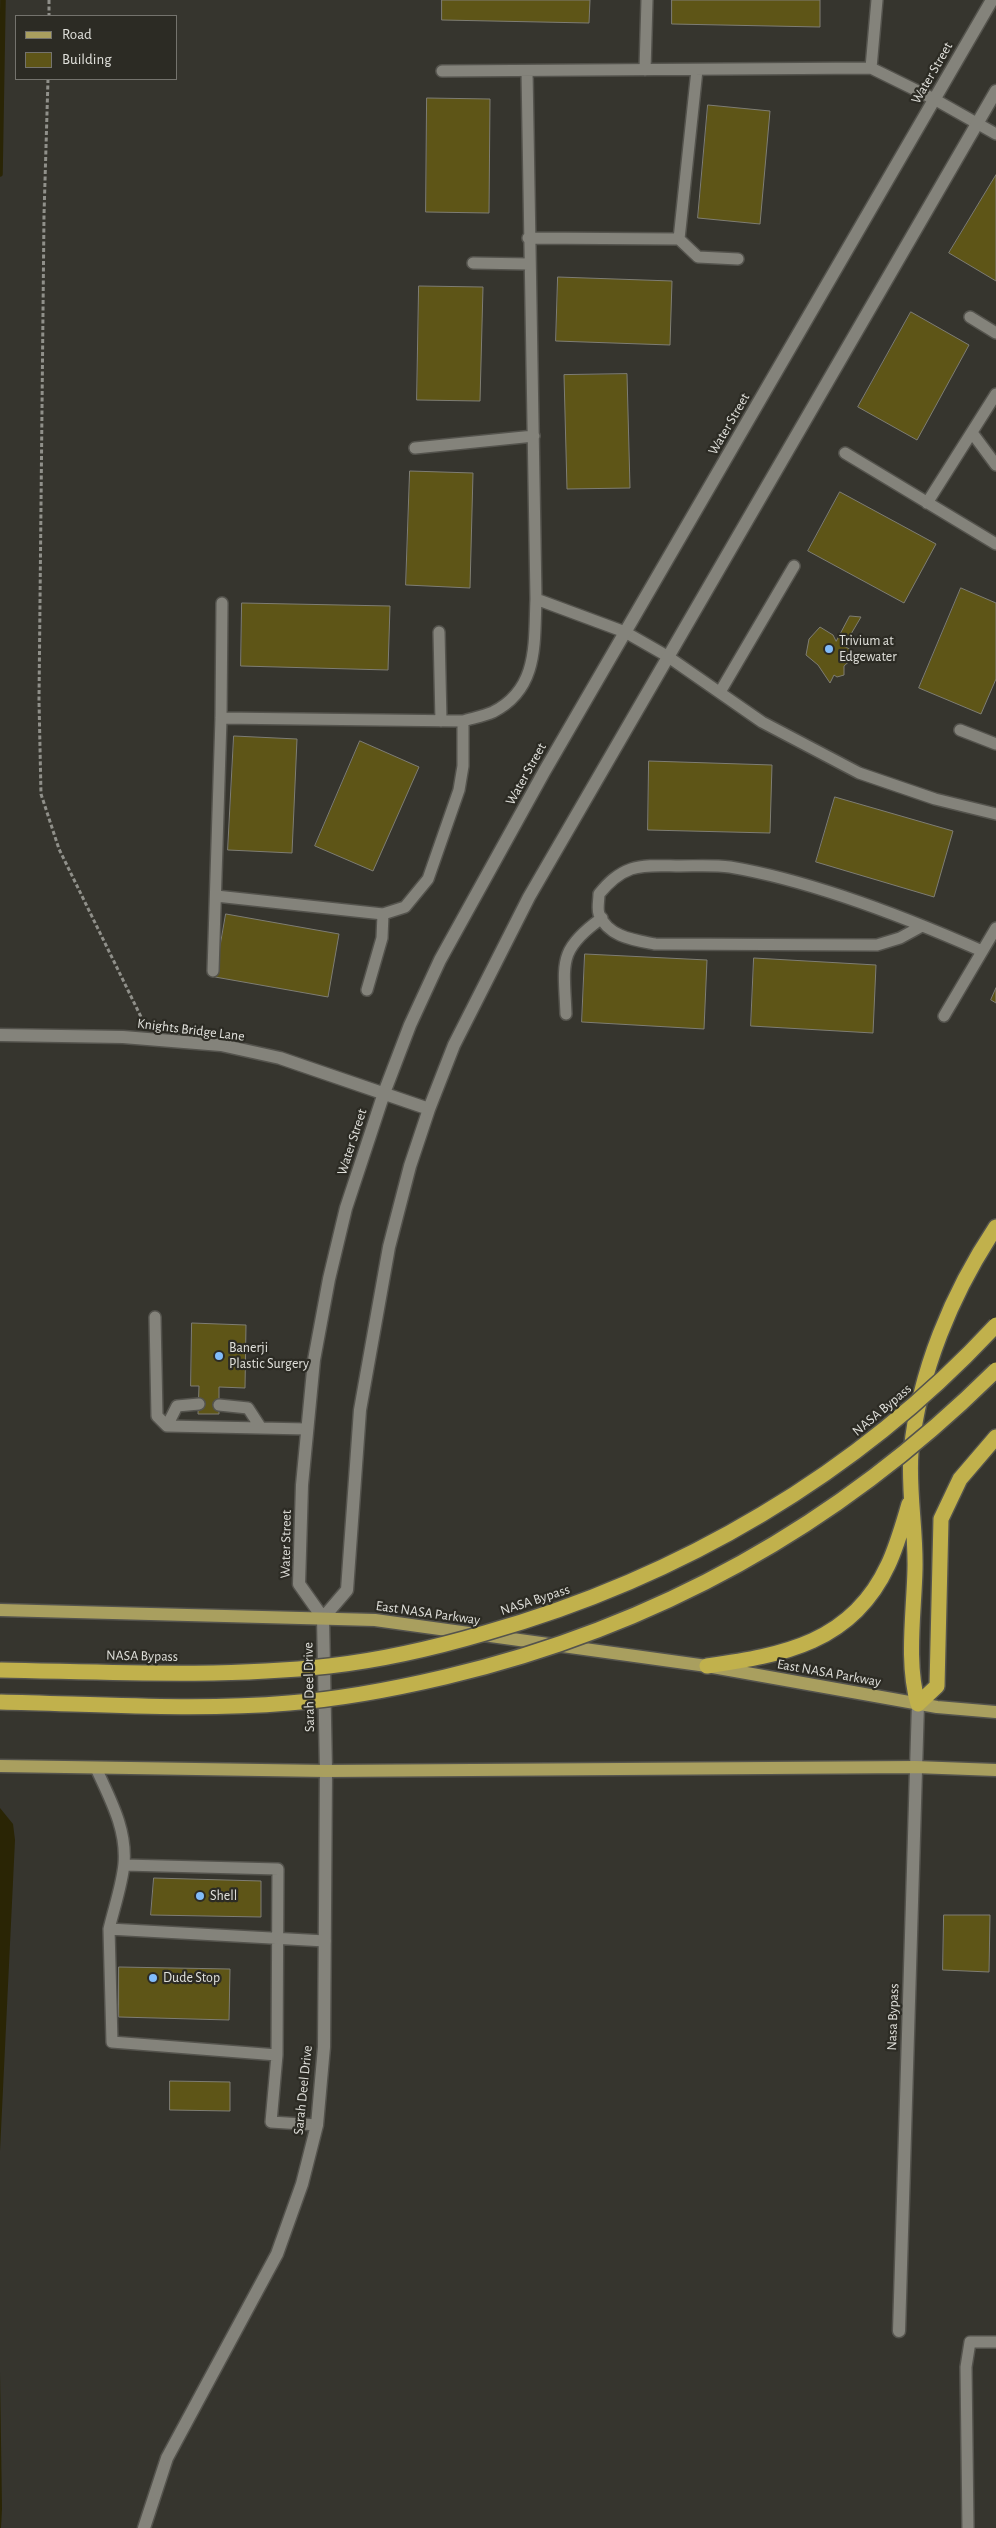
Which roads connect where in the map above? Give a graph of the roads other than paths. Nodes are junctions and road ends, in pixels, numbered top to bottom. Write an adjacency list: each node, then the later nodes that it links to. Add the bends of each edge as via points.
1 (647, 0): 5 (lane)
2 (877, 0): 4 (lane)
3 (992, 0): 10 (street, Water Street)
4 (871, 68): 6 (lane); 10 (lane)
5 (645, 70): 6 (lane); 8 (lane)
6 (697, 70): 14 (lane)
7 (442, 71): 8 (lane)
8 (527, 71): 13 (lane)
9 (996, 90): 11 (street)
10 (934, 99): 11 (lane); 32 (street, Water Street)
11 (977, 124): 12 (lane); 33 (street)
12 (996, 134)
13 (528, 238): 14 (lane); 17 (lane)
14 (679, 239): 15 (lane, via 698,257)
15 (738, 259)
16 (473, 263): 17 (lane)
17 (529, 264): 22 (lane)
18 (970, 317): 19 (lane)
19 (996, 333)
20 (996, 394): 21 (lane)
21 (973, 434): 25 (lane); 26 (lane)
22 (534, 436): 23 (lane); 29 (lane)
23 (416, 448)
24 (845, 453): 26 (lane)
25 (996, 465)
26 (927, 503): 27 (lane)
27 (996, 544)
28 (794, 566): 34 (lane)
29 (536, 599): 32 (lane); 37 (lane, via 534,659 520,691 492,712)
30 (222, 603): 35 (lane)
31 (439, 632): 36 (lane)
32 (625, 632): 33 (lane); 52 (street, Water Street, via 440,960)
33 (667, 656): 34 (lane); 53 (street, via 510,932 454,1045)
34 (720, 692): 40 (lane, via 762,722 859,772 936,800)
35 (221, 718): 36 (lane); 41 (lane)
36 (441, 721): 37 (lane)
37 (463, 721): 42 (lane, via 460,790 428,879 405,907)
38 (960, 730): 39 (lane)
39 (996, 744)
40 (996, 814)
41 (216, 896): 42 (lane); 47 (lane)
42 (383, 914): 48 (lane, via 382,938)
43 (602, 918): 44 (lane, via 612,931 624,938 655,944 877,945); 44 (lane, via 598,894 618,875 633,869 659,866 728,867 784,879); 49 (lane, via 576,938 568,950 564,963)
44 (922, 926): 46 (lane)
45 (996, 928): 46 (lane)
46 (982, 951): 50 (lane)
47 (213, 971)
48 (367, 990)
49 (566, 1014)
50 (944, 1016)
51 (0, 1035): 52 (street, Knights Bridge Lane, via 152,1039 221,1045 280,1058)
52 (384, 1093): 53 (street, Knights Bridge Lane); 62 (street, Water Street, via 346,1208 329,1279 314,1360)
53 (429, 1109): 66 (street, via 398,1208 372,1340 355,1459 347,1590)
54 (996, 1227): 64 (highway, via 954,1302 930,1364 911,1453)
55 (155, 1317): 60 (lane, via 157,1416)
56 (996, 1325): 68 (highway, NASA Bypass, bridge, via 894,1422 798,1493 697,1552 616,1589 557,1611 452,1643 332,1666 217,1674)
57 (996, 1370): 69 (highway, bridge, via 901,1455 795,1531 711,1580 646,1612 586,1636 513,1660 417,1684 300,1702 225,1706)
58 (199, 1404): 60 (lane, via 177,1406)
59 (219, 1405): 61 (lane, via 248,1408)
60 (167, 1426): 61 (lane)
61 (261, 1428): 62 (lane)
62 (306, 1429): 66 (street, Water Street, via 299,1584)
63 (996, 1438): 70 (highway, via 960,1479 942,1519 937,1686)
64 (912, 1492): 67 (highway, via 889,1564 858,1612 826,1635 786,1652); 70 (highway, via 915,1555 912,1683)
65 (0, 1610): 66 (main road, East NASA Parkway)
66 (323, 1618): 67 (main road, East NASA Parkway, via 375,1620); 76 (street, Sarah Deel Drive)
67 (707, 1666): 70 (main road, East NASA Parkway)
68 (0, 1670)
69 (0, 1702)
70 (918, 1704): 71 (main road, East NASA Parkway); 73 (street, Nasa Bypass)
71 (996, 1712)
72 (0, 1766): 74 (main road)
73 (914, 1767): 75 (main road); 76 (main road); 83 (street, Nasa Bypass)
74 (96, 1768): 76 (main road); 77 (lane, via 124,1839)
75 (996, 1770)
76 (326, 1771): 80 (street, Sarah Deel Drive)
77 (124, 1865): 78 (lane); 79 (lane, via 278,1869)
78 (109, 1929): 79 (lane); 81 (lane, via 112,2042)
79 (278, 1938): 80 (lane); 81 (lane)
80 (325, 1941): 82 (street, Sarah Deel Drive, via 324,2047)
81 (277, 2054): 82 (lane, via 271,2122)
82 (317, 2125): 85 (street, Sarah Deel Drive, via 302,2184 277,2254 167,2458)
83 (899, 2331)
84 (996, 2342): 86 (lane, via 970,2342 966,2367)
85 (144, 2528)
86 (968, 2528)

